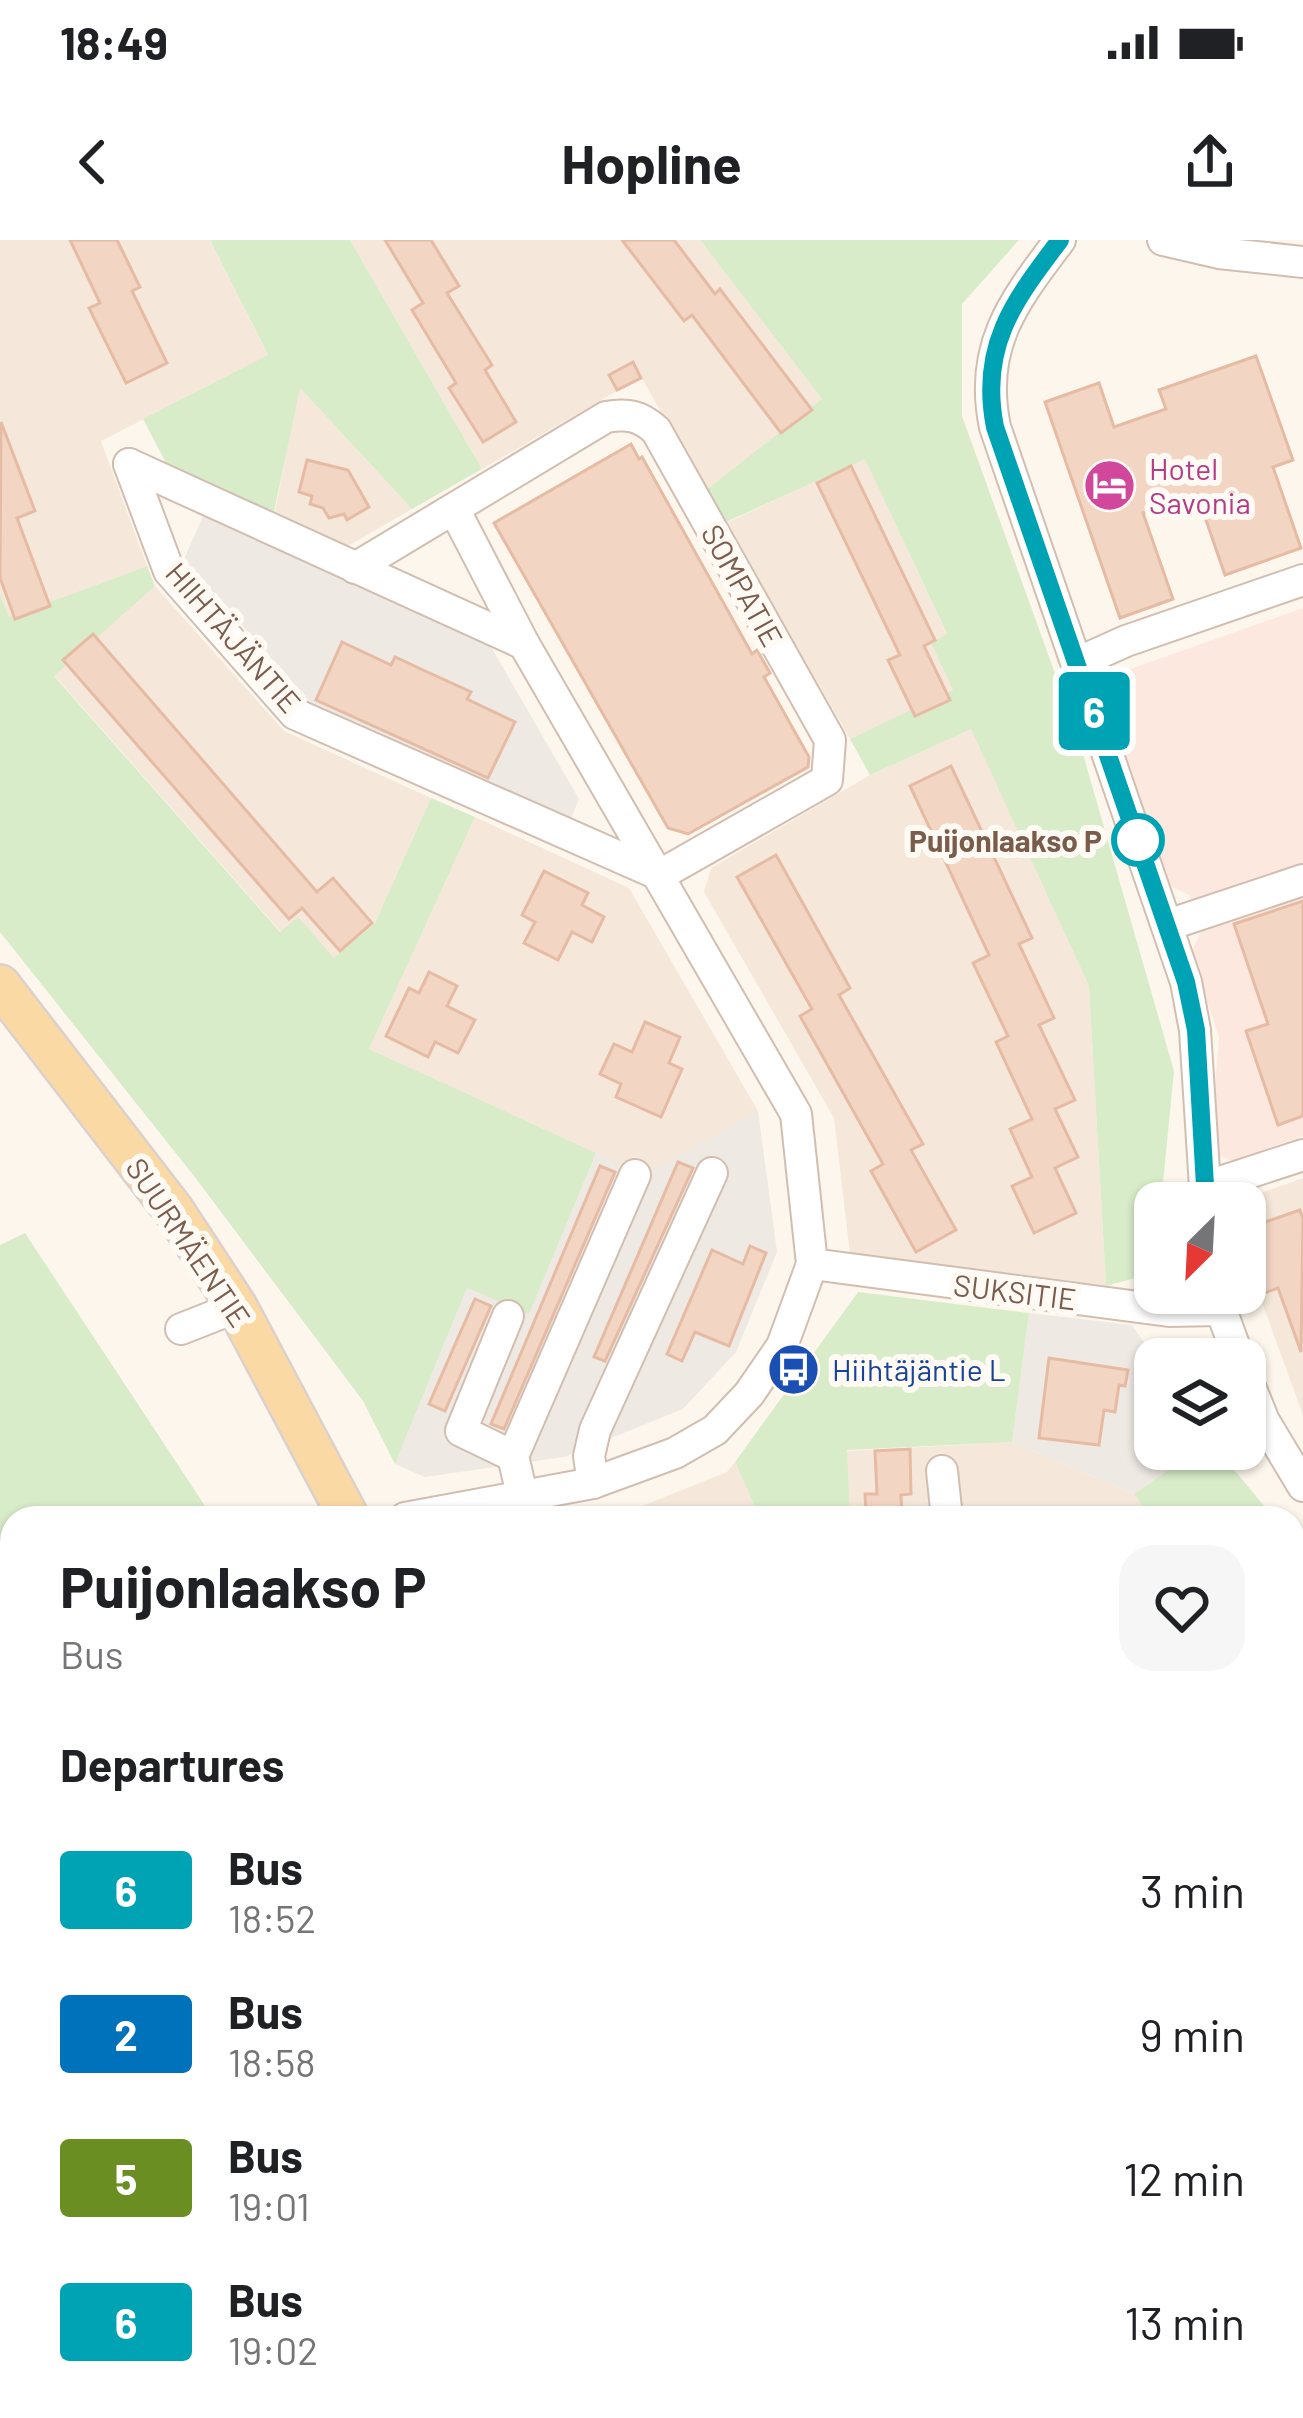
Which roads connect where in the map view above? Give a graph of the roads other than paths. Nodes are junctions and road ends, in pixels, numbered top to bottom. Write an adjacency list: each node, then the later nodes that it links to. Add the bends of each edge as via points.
1 (1060, 240): 8 (street, via 1018,295 997,340 990,401)
2 (1162, 240): 3 (street)
3 (1303, 262)
4 (454, 509): 5 (street, SOMPATIE); 7 (street); 9 (street, SOMPATIE, via 606,416 642,418 656,430 830,740 831,760 827,780)
5 (356, 568): 7 (street, HIIHTÄJÄNTIE); 9 (street, HIIHTÄJÄNTIE, via 129,464 169,571 295,714)
6 (1303, 580): 8 (street)
7 (524, 644): 9 (street)
8 (1077, 663): 11 (street)
9 (661, 875): 18 (street, via 796,1114)
10 (1303, 880): 11 (street)
11 (1168, 926): 16 (street, via 1196,1030)
12 (0, 985): 20 (main road, SUURMÄENTIE, via 174,1211)
13 (1303, 1155): 17 (street)
14 (712, 1173): 26 (street, via 595,1430)
15 (635, 1175): 24 (street)
16 (1204, 1182)
17 (1237, 1182)
18 (812, 1264): 19 (street, SUKSITIE); 26 (street, via 782,1346 716,1430)
19 (1134, 1306)
20 (237, 1307): 22 (street); 29 (main road, SUURMÄENTIE)
21 (508, 1316): 24 (street, via 461,1431)
22 (181, 1329)
23 (1266, 1424): 27 (street)
24 (513, 1456): 28 (street)
25 (942, 1471): 31 (street)
26 (593, 1483): 28 (street)
27 (1303, 1486)
28 (523, 1499): 30 (street)
29 (344, 1506)
30 (480, 1506)
31 (946, 1506)

